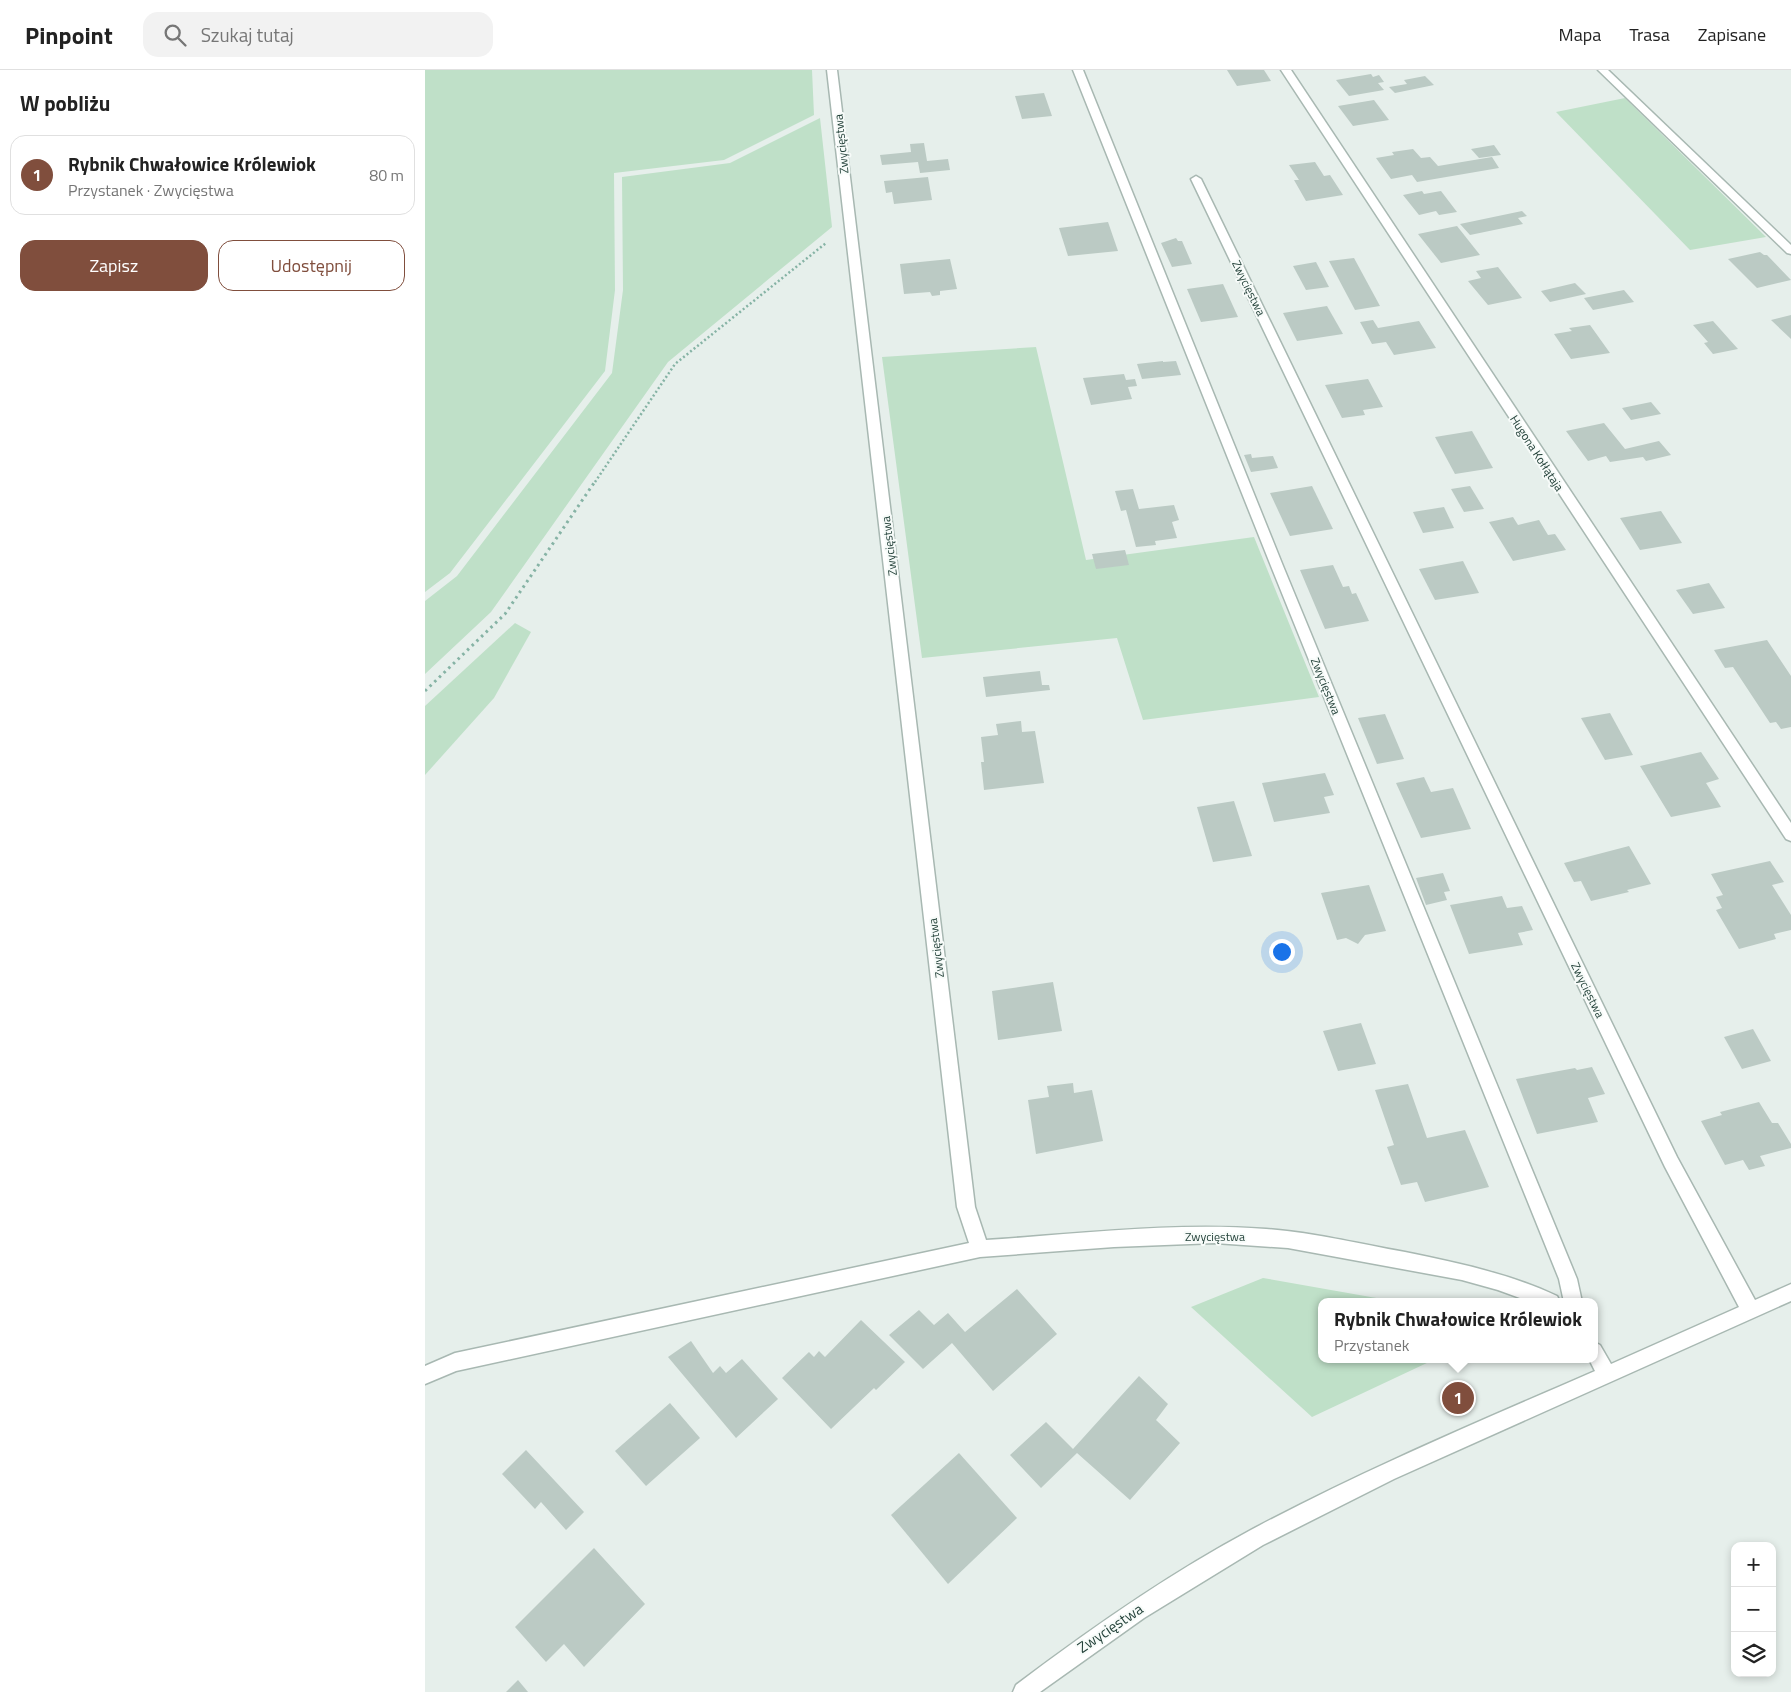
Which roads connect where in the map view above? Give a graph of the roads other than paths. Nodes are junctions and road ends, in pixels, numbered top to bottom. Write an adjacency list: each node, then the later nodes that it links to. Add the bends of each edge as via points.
1 (832, 70): 8 (street, Zwycięstwa, via 966,1206)
2 (1078, 70): 11 (street, Zwycięstwa, via 1569,1279)
3 (1286, 70): 7 (street, Hugona Kołłątaja)
4 (1603, 70): 6 (street)
5 (1196, 179): 12 (street, Zwycięstwa, via 1667,1153)
6 (1791, 251)
7 (1791, 835)
8 (980, 1249): 10 (street, Zwycięstwa, via 1165,1236 1249,1236 1304,1242 1468,1273); 14 (street, via 455,1362)
9 (1791, 1292): 12 (street, Zwycięstwa)
10 (1543, 1298)
11 (1572, 1298)
12 (1751, 1311): 15 (street, Zwycięstwa)
13 (1598, 1359): 15 (street)
14 (425, 1375)
15 (1607, 1376): 16 (street, Zwycięstwa, via 1314,1508 1255,1539 1162,1593 1087,1643)
16 (1023, 1692)

